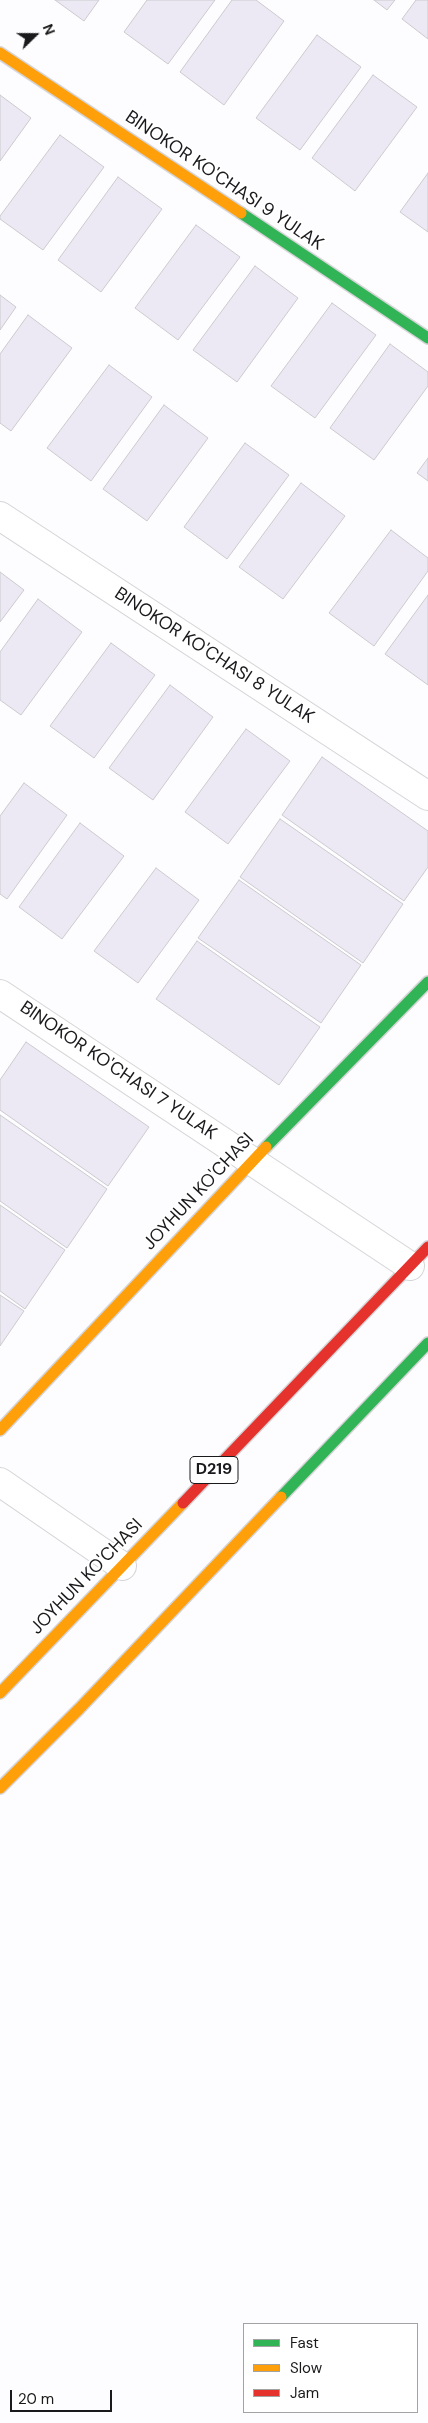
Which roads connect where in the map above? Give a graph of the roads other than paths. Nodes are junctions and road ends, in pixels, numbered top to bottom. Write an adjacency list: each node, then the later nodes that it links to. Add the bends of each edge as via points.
1 (0, 53): 2 (main road, BINOKOR KO'CHASI 9 YULAK)
2 (428, 338)
3 (0, 516): 4 (street, BINOKOR KO'CHASI 8 YULAK)
4 (428, 796)
5 (428, 982): 7 (main road, JOYHUN KO'CHASI)
6 (0, 994): 7 (street, BINOKOR KO'CHASI 7 YULAK)
7 (252, 1161): 8 (street, BINOKOR KO'CHASI 7 YULAK); 10 (main road, JOYHUN KO'CHASI)
8 (419, 1256): 12 (main road, JOYHUN KO'CHASI / D219)
9 (428, 1343): 14 (main road)
10 (0, 1430)
11 (0, 1482): 12 (street)
12 (122, 1566): 13 (main road, JOYHUN KO'CHASI / D219)
13 (0, 1693)
14 (0, 1788)

